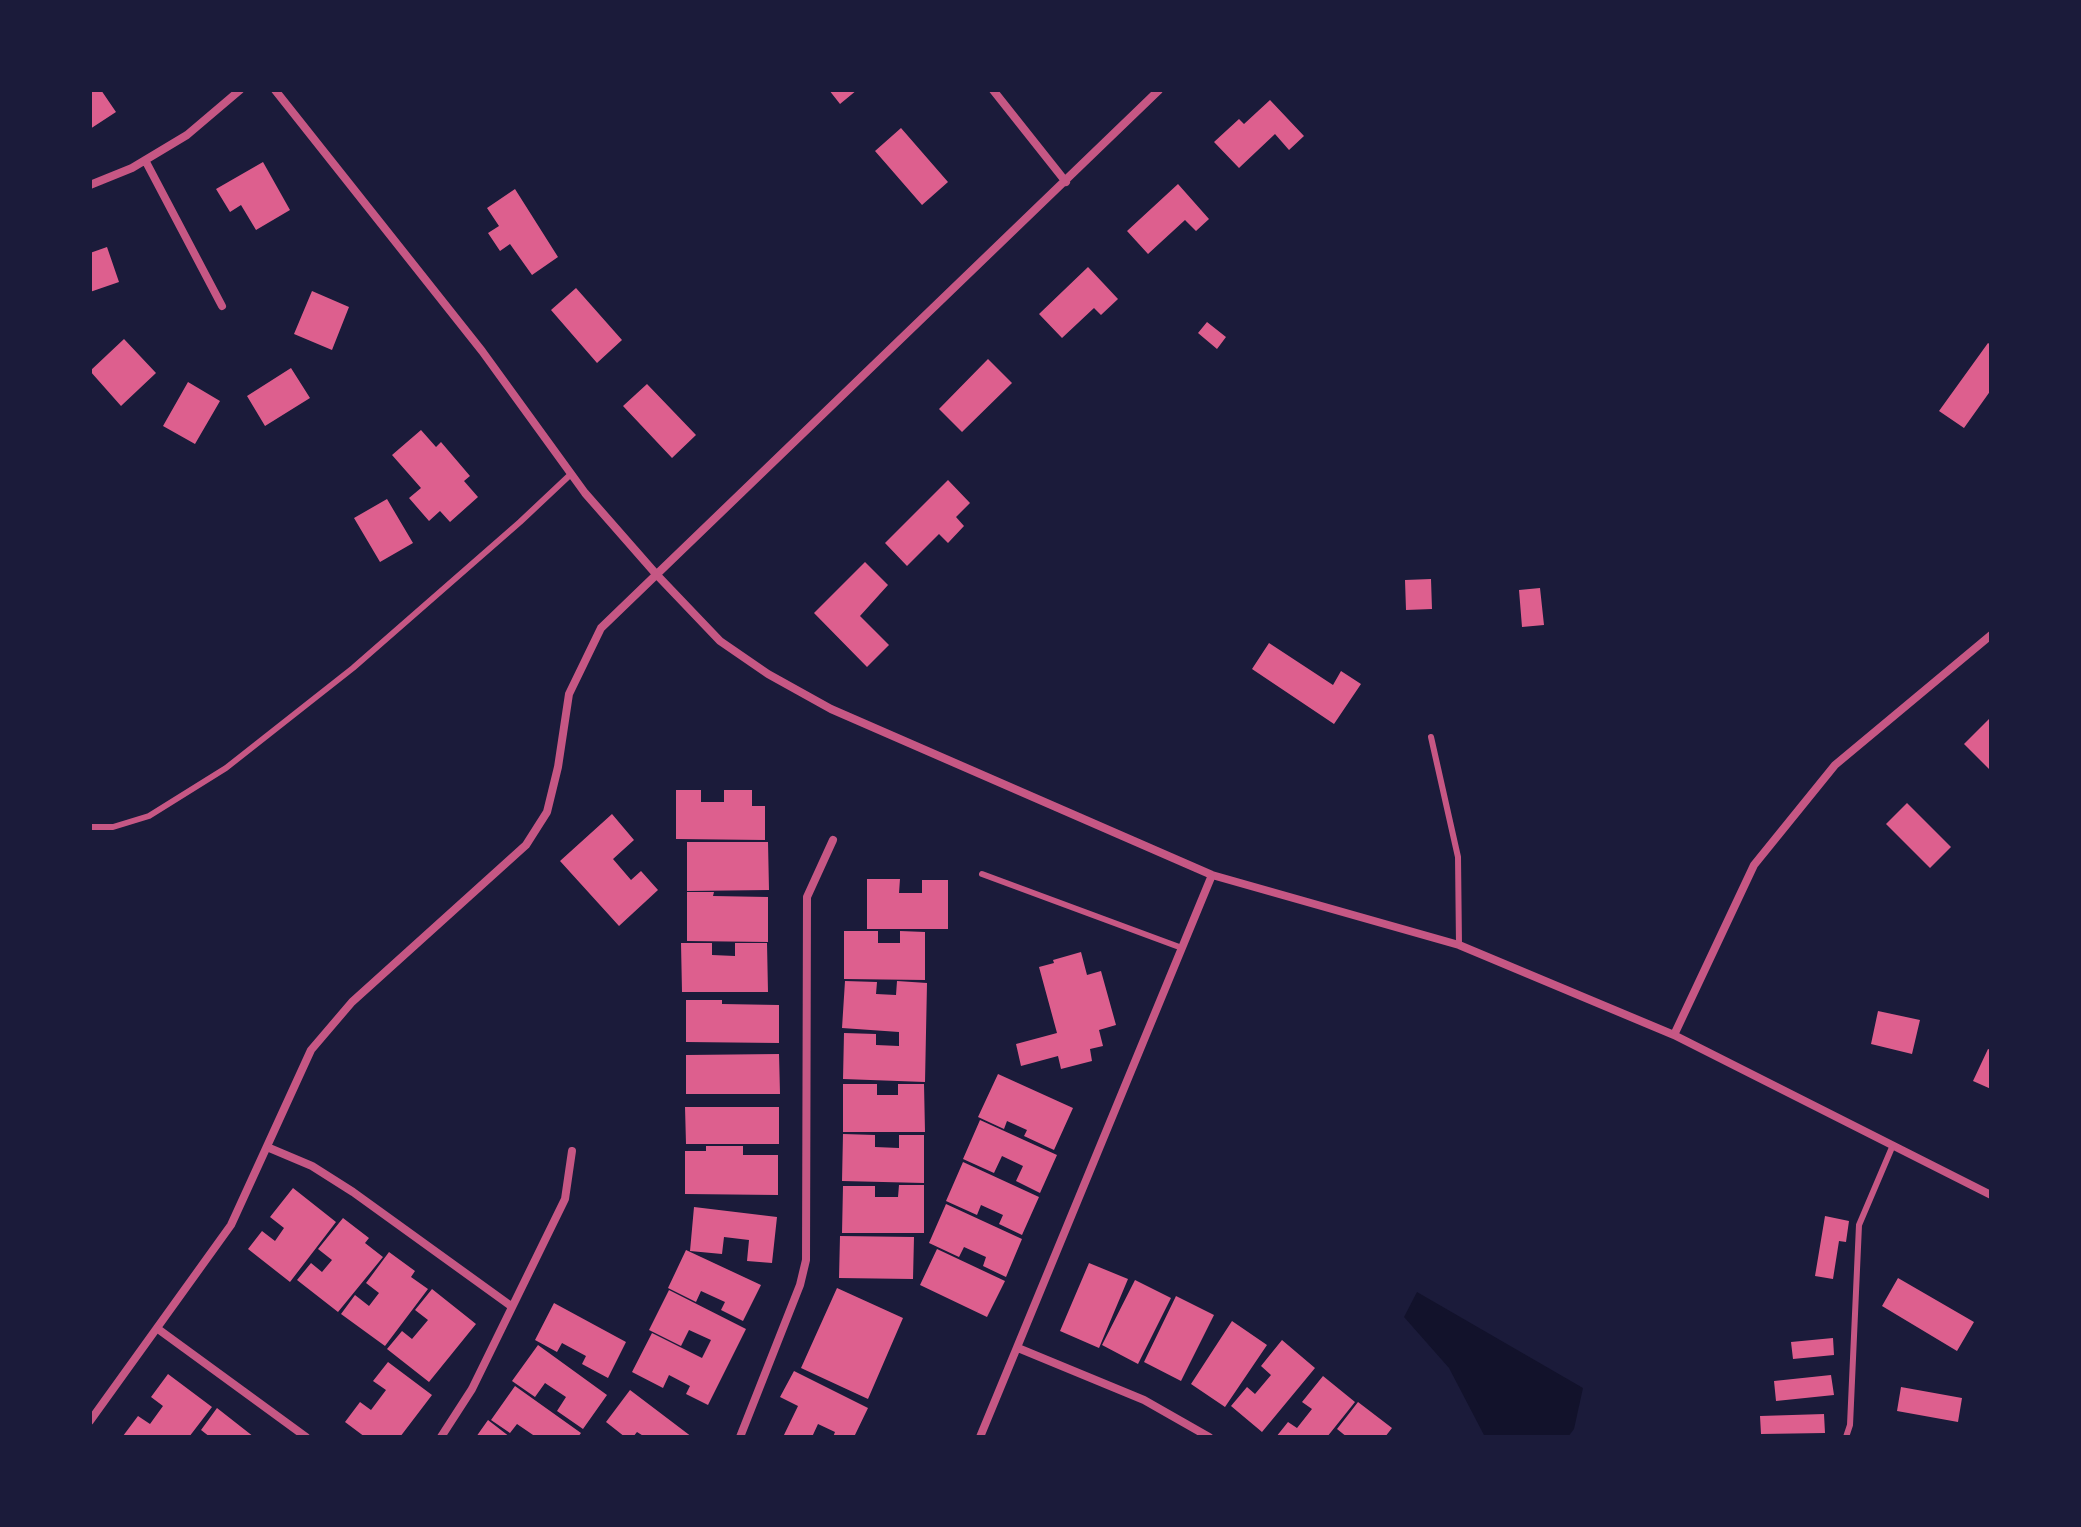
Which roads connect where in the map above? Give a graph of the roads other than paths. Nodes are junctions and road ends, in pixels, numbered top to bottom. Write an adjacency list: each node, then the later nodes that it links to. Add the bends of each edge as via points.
1 (240, 90): 5 (street, via 187,135)
2 (275, 90): 9 (street, via 482,351)
3 (993, 90): 6 (street)
4 (1159, 90): 6 (street)
5 (145, 160): 7 (street); 8 (street)
6 (1066, 182): 10 (street)
7 (90, 185)
8 (222, 306)
9 (571, 474): 10 (street); 13 (lane, via 353,668 226,768 149,816 113,827)
10 (656, 574): 16 (street, via 720,641 831,709); 21 (street, via 601,628 575,680 547,812 526,845 330,1025 297,1076)
11 (1991, 635): 19 (street, via 1835,765 1754,865)
12 (1431, 737): 17 (lane, via 1458,857)
13 (90, 827)
14 (833, 840): 30 (street, via 807,897 806,1260)
15 (982, 874): 18 (lane)
16 (1212, 875): 17 (street); 18 (street)
17 (1459, 945): 19 (street)
18 (1182, 948): 26 (street)
19 (1674, 1035): 20 (street)
20 (1893, 1145): 23 (street); 33 (lane, via 1859,1225)
21 (267, 1147): 24 (street, via 312,1166 353,1192); 25 (street, via 231,1225)
22 (572, 1151): 24 (street, via 565,1199)
23 (1991, 1195)
24 (511, 1306): 29 (street, via 472,1389)
25 (158, 1329): 27 (street); 28 (street)
26 (1018, 1348): 31 (street); 32 (street, via 1144,1400)
27 (90, 1421)
28 (306, 1437)
29 (441, 1437)
30 (740, 1437)
31 (980, 1437)
32 (1209, 1437)
33 (1846, 1437)

